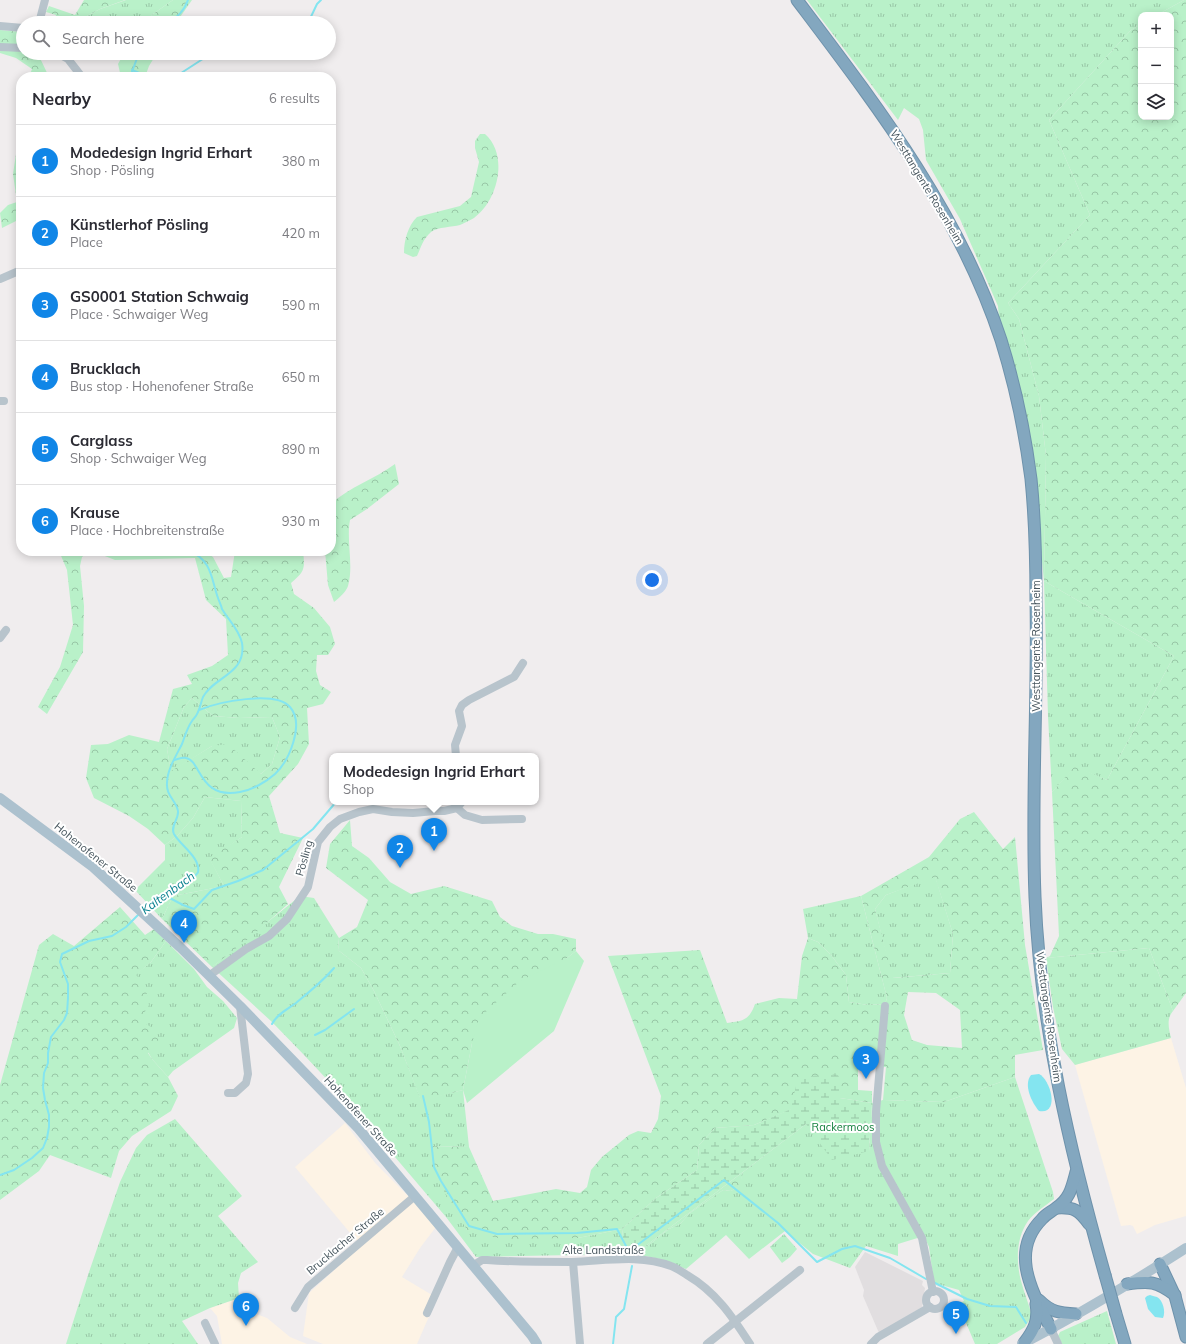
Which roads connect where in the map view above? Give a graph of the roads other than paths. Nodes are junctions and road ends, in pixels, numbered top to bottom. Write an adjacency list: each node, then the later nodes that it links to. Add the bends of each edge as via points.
1 (45, 0): 3 (street)
2 (797, 0): 23 (highway, Westtangente Rosenheim, via 892,128 951,224 992,316 1010,371 1030,474 1035,540 1037,629 1034,825 1039,953 1043,996 1064,1116)
3 (41, 16)
4 (0, 26): 5 (street)
5 (16, 27)
6 (0, 47): 7 (street)
7 (16, 48)
8 (69, 60): 9 (street)
9 (78, 72)
10 (16, 272): 11 (street)
11 (0, 278)
12 (6, 630): 13 (street)
13 (0, 638)
14 (523, 663): 15 (street, via 514,677 462,705 462,726 455,745)
15 (456, 753)
16 (0, 798): 19 (main road, Hohenofener Straße, via 90,865)
17 (460, 805): 18 (street, Pösling, via 465,815 482,820); 19 (street, Pösling, via 444,811 413,813 374,809 340,819 318,842 308,887 287,919 269,936)
18 (522, 819)
19 (210, 975): 20 (main road, Hohenofener Straße)
20 (240, 1006): 22 (street, via 248,1074 246,1083 234,1093); 24 (main road, Hohenofener Straße, via 358,1128)
21 (885, 1006): 34 (street, via 876,1142 882,1166 922,1238)
22 (228, 1093)
23 (1077, 1169): 25 (highway, via 1070,1194); 26 (highway, Westtangente Rosenheim)
24 (415, 1196): 27 (main road, Hohenofener Straße); 38 (street, Brucklacher Straße, via 308,1287)
25 (1057, 1208): 26 (highway, via 1078,1211); 35 (highway, via 1048,1213 1036,1226 1026,1245 1025,1264)
26 (1091, 1226): 53 (highway, Westtangente Rosenheim, bridge)
27 (458, 1247): 31 (main road, Hohenofener Straße); 39 (street)
28 (1186, 1248): 30 (main road)
29 (573, 1262): 31 (street, Alte Landstraße, via 482,1260); 41 (street, Alte Landstraße, via 642,1260 673,1267 702,1284); 47 (street)
30 (1160, 1264): 33 (main road); 36 (highway)
31 (474, 1265): 46 (main road, Hohenofener Straße)
32 (800, 1270): 41 (street)
33 (1127, 1284): 36 (highway, via 1150,1282); 40 (main road)
34 (933, 1292): 37 (street, via 927,1297); 37 (street, via 942,1295 943,1303 938,1308)
35 (1035, 1295): 40 (highway, via 1052,1311); 43 (highway); 51 (highway, via 1037,1319 1034,1329)
36 (1175, 1296): 44 (highway)
37 (930, 1307): 50 (street, via 878,1337)
38 (295, 1308)
39 (427, 1313)
40 (1076, 1314): 43 (main road)
41 (736, 1322): 48 (street); 49 (street, Alte Landstraße)
42 (204, 1323): 45 (street)
43 (1051, 1329): 51 (main road); 52 (street)
44 (1186, 1337): 54 (highway)
45 (215, 1344)
46 (537, 1344)
47 (580, 1344)
48 (707, 1344)
49 (750, 1344)
50 (871, 1344)
51 (1023, 1344)
52 (1058, 1344)
53 (1124, 1344)
54 (1186, 1344)

